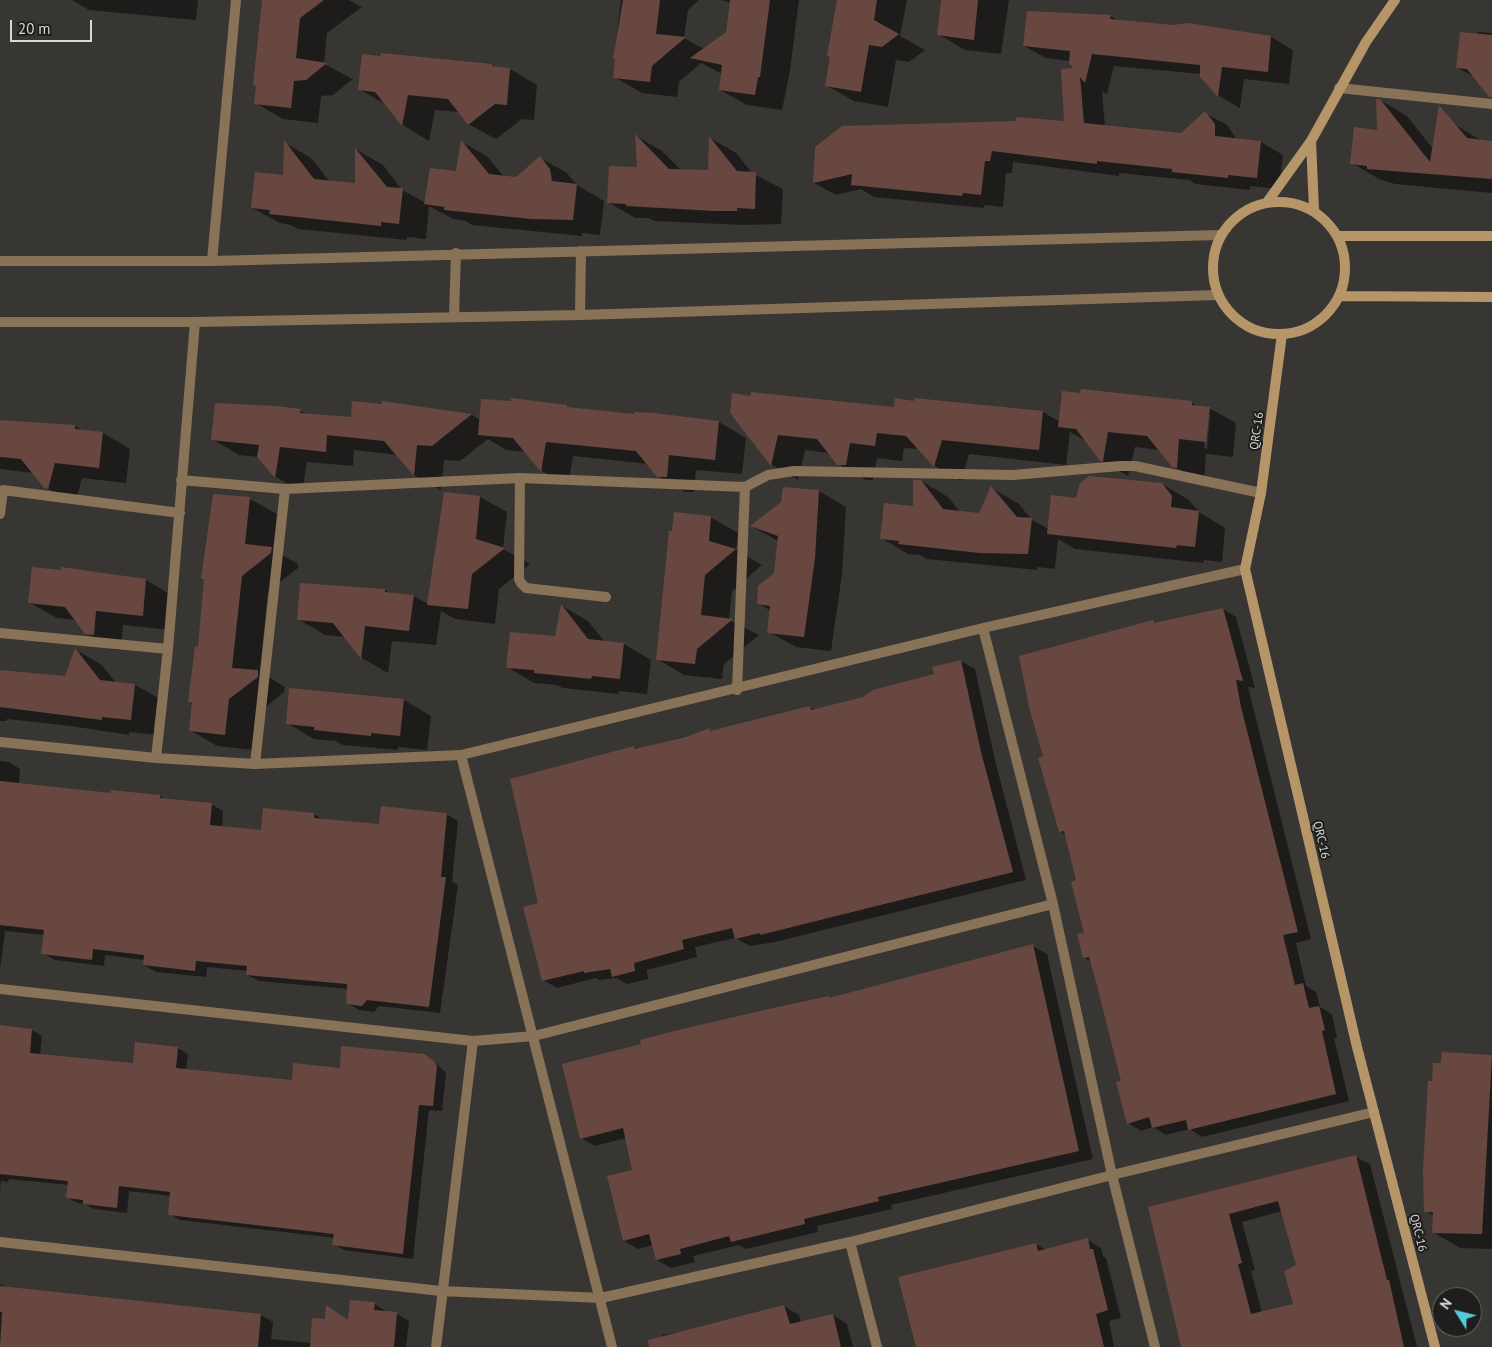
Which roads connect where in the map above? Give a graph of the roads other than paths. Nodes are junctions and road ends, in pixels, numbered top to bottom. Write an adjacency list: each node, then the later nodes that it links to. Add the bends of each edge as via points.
1 (236, 0): 14 (street)
2 (1395, 0): 3 (street)
3 (1339, 88): 4 (street); 5 (street)
4 (1492, 104)
5 (1311, 142): 6 (street); 7 (street)
6 (1268, 201): 7 (street, via 1292,202); 8 (street, via 1241,213)
7 (1314, 210): 9 (street)
8 (1220, 235): 11 (street); 15 (street, via 1212,265)
9 (1338, 236): 10 (street); 16 (street, via 1346,266)
10 (1492, 236)
11 (581, 251): 12 (street); 18 (street)
12 (456, 254): 14 (street); 19 (street)
13 (0, 261): 14 (street)
14 (212, 261)
15 (1217, 295): 18 (street); 22 (street, via 1232,316 1253,330)
16 (1339, 296): 17 (street); 22 (street, via 1323,318 1300,331)
17 (1492, 297)
18 (580, 314): 19 (street)
19 (454, 317): 21 (street)
20 (0, 322): 21 (street)
21 (196, 322): 24 (street)
22 (1282, 334): 28 (street, QRC-16)
23 (520, 478): 25 (street); 26 (street); 32 (street, via 521,583 526,588)
24 (181, 480): 26 (street); 29 (street)
25 (745, 487): 28 (street, via 768,475 794,471 1013,475 1135,466); 36 (street)
26 (285, 489): 40 (street)
27 (1, 490): 29 (street); 30 (street)
28 (1261, 493): 31 (street, QRC-16)
29 (180, 513): 35 (street)
30 (0, 514)
31 (1245, 569): 33 (street); 45 (street, QRC-16)
32 (606, 597)
33 (983, 628): 36 (street); 41 (street)
34 (0, 633): 35 (street)
35 (168, 650): 39 (street)
36 (737, 690): 38 (street)
37 (0, 742): 39 (street)
38 (461, 755): 40 (street); 43 (street)
39 (156, 758): 40 (street)
40 (256, 764)
41 (1054, 904): 43 (street); 46 (street)
42 (0, 989): 44 (street)
43 (534, 1036): 44 (street); 50 (street)
44 (473, 1041): 49 (street)
45 (1374, 1112): 46 (street); 55 (street, QRC-16)
46 (1112, 1175): 48 (street); 54 (street)
47 (0, 1242): 49 (street)
48 (850, 1242): 50 (street); 53 (street)
49 (442, 1291): 50 (street); 51 (street)
50 (601, 1298): 52 (street)
51 (436, 1347)
52 (612, 1347)
53 (877, 1347)
54 (1156, 1347)
55 (1434, 1347)

